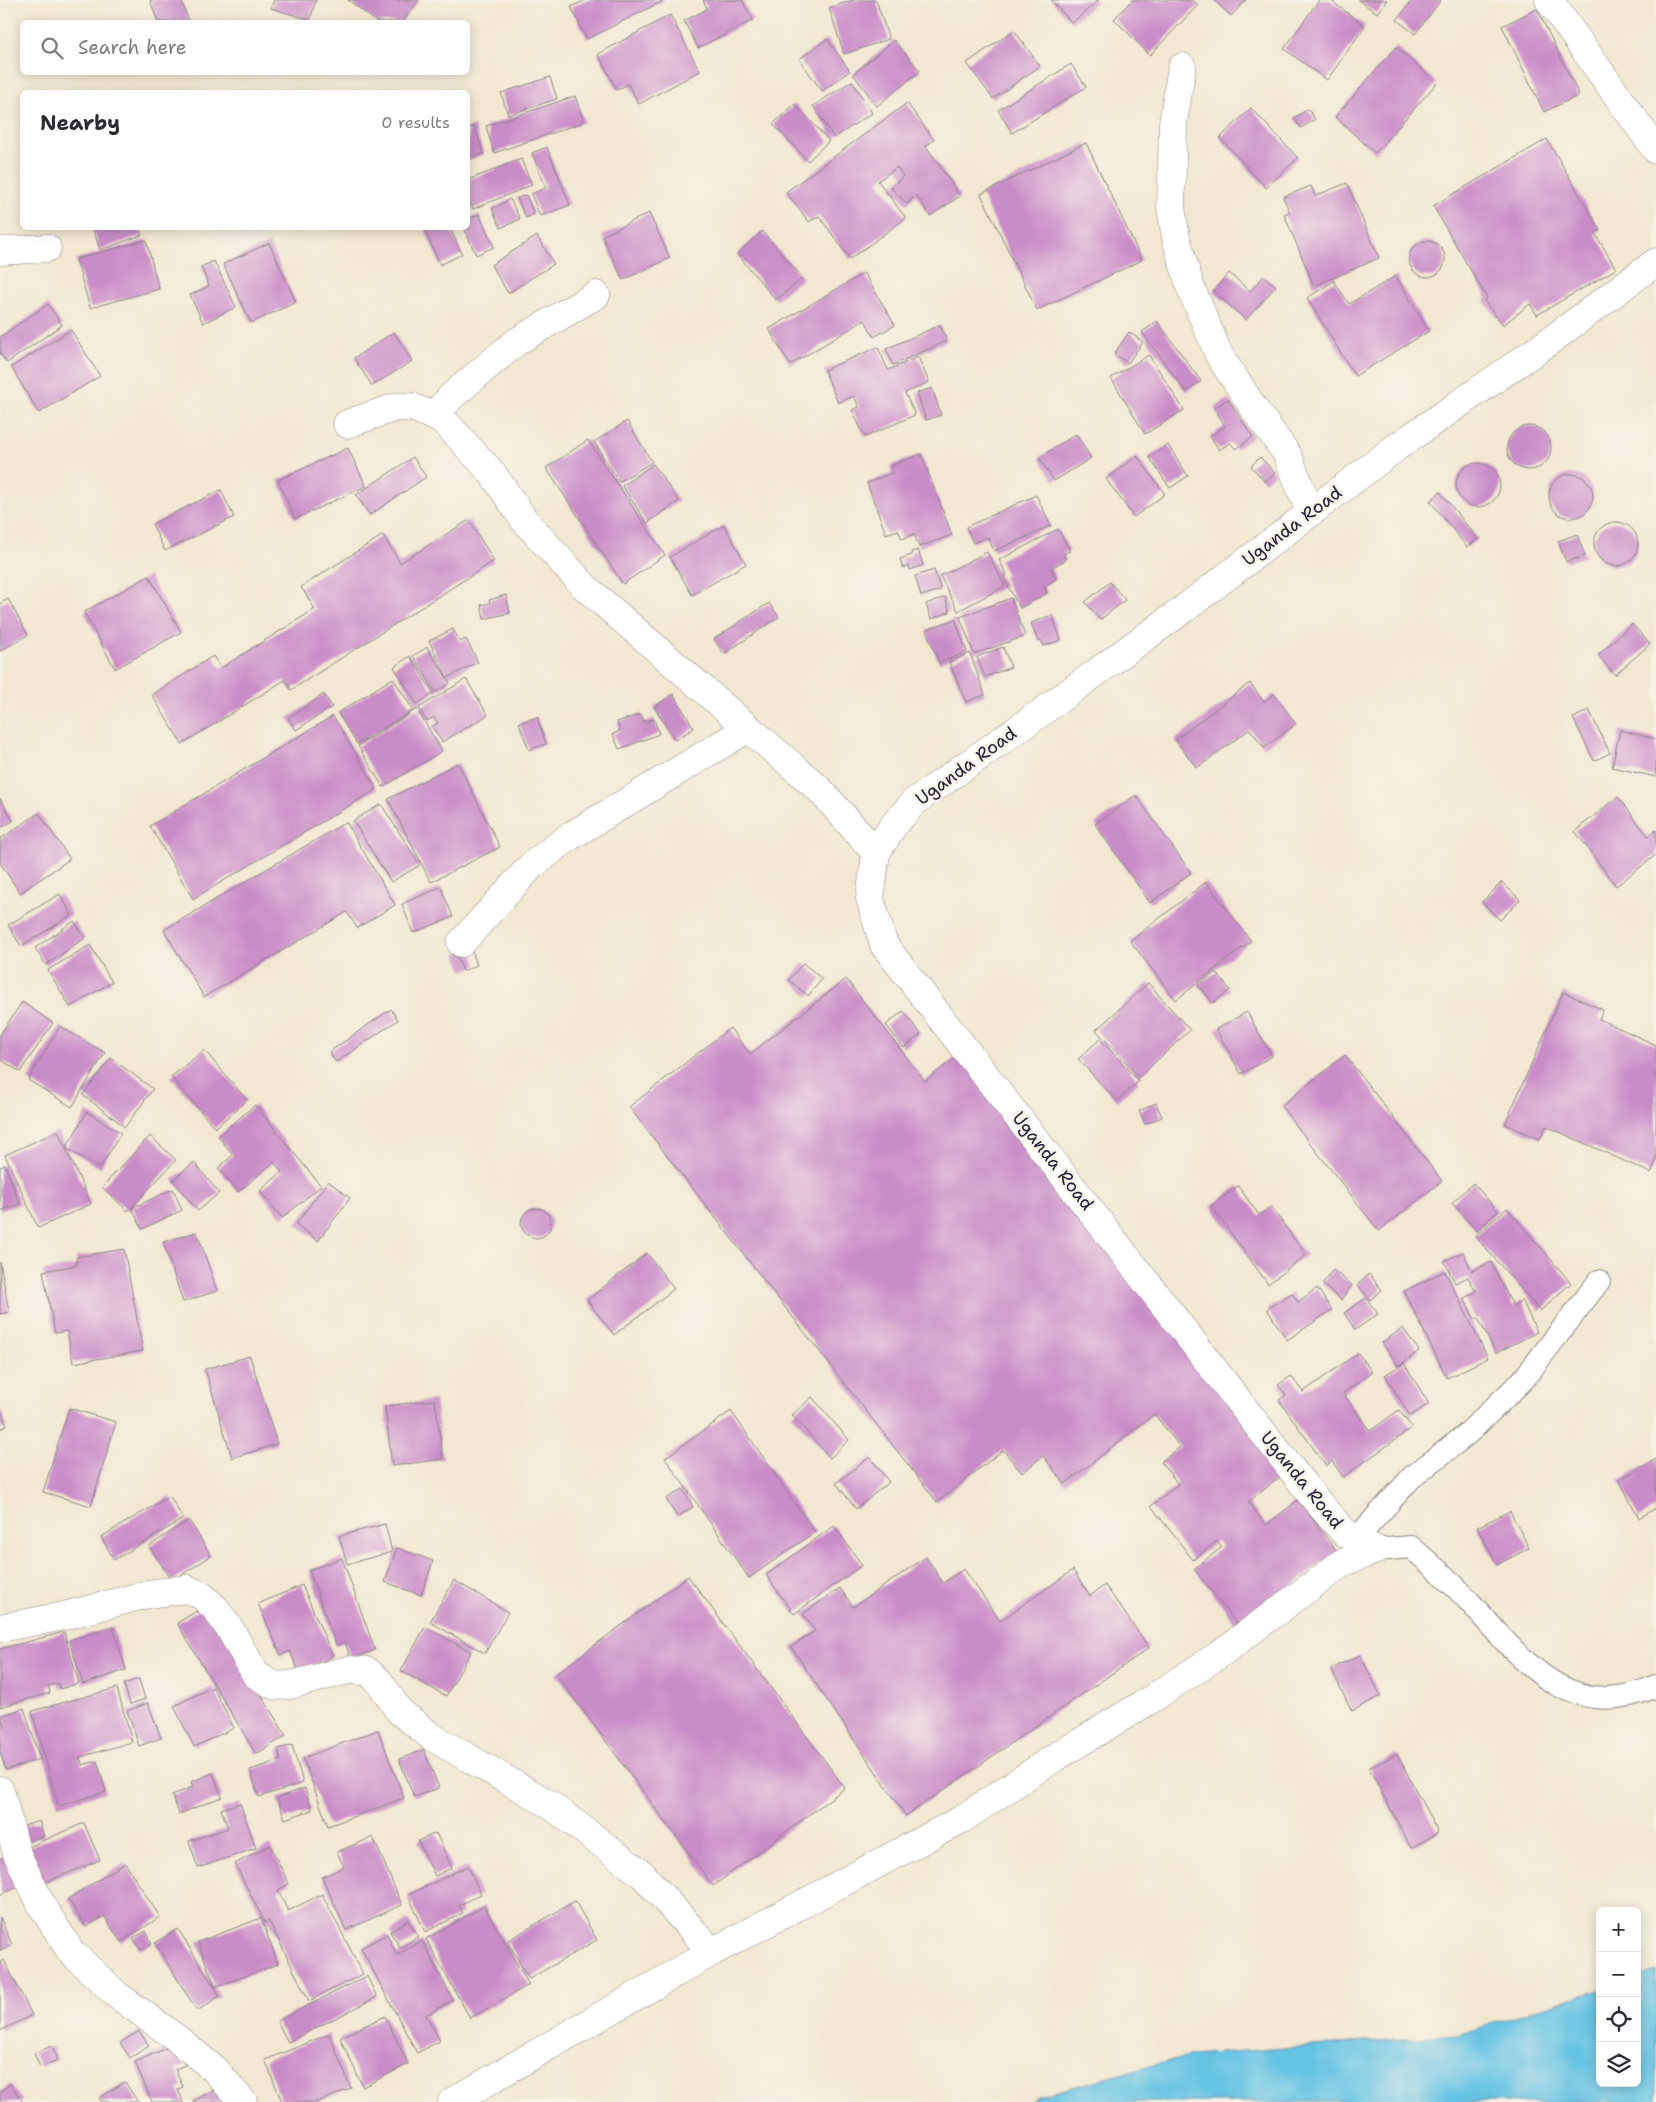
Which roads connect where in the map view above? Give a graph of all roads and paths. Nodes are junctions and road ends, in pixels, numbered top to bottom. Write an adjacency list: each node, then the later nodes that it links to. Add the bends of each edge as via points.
1 (1549, 0): 3 (street)
2 (1182, 67): 10 (street, via 1173,123 1171,208 1190,286 1219,355 1287,454)
3 (1656, 150)
4 (47, 248): 5 (street)
5 (0, 251)
6 (1656, 262): 10 (street, Uganda Road)
7 (596, 295): 8 (street, via 516,342)
8 (433, 416): 9 (street, via 412,407 396,407); 11 (street, via 444,421 492,473 525,521 585,587)
9 (347, 424)
10 (1310, 512): 12 (street, Uganda Road, via 1176,614 914,802)
11 (747, 729): 12 (street, via 819,789); 13 (street, via 629,799 538,860)
12 (876, 853): 15 (street, Uganda Road, via 870,899 884,945 1314,1498 1344,1532)
13 (461, 943)
14 (1599, 1282): 15 (lane, via 1523,1380 1466,1435 1412,1477)
15 (1366, 1545): 17 (lane, via 1411,1547 1466,1598 1501,1640 1534,1670 1561,1688 1597,1698 1641,1693); 19 (street, via 1220,1654 962,1819)
16 (0, 1628): 19 (street, via 64,1616 148,1594 187,1590 201,1595 230,1629 256,1675 275,1686 348,1670 367,1671 379,1681 399,1712 432,1736 549,1804 644,1875)
17 (1656, 1686)
18 (0, 1790): 20 (street, via 17,1854 42,1906 71,1952 117,1995 215,2070)
19 (712, 1952): 21 (street)
20 (244, 2102)
21 (452, 2102)

